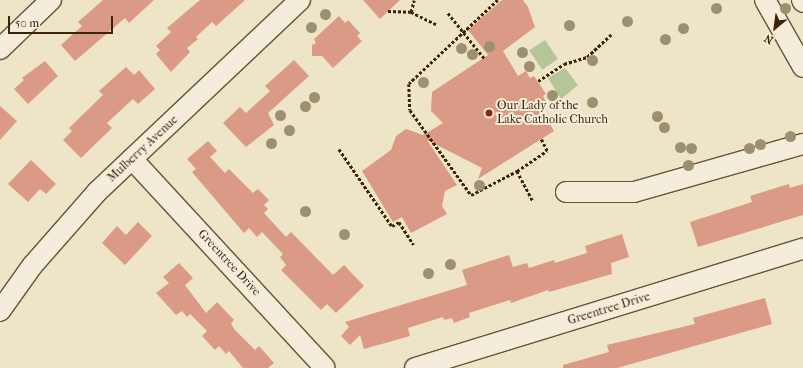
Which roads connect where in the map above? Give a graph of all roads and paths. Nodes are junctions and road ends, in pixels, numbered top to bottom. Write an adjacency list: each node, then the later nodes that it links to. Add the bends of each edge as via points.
1 (52, 0): 12 (street)
2 (300, 0): 19 (street, Mulberry Avenue)
3 (414, 0): 7 (path)
4 (498, 0): 10 (path)
5 (765, 0): 14 (street)
6 (388, 11): 7 (path)
7 (411, 12): 9 (path)
8 (448, 12): 10 (path)
9 (436, 24)
10 (464, 30): 13 (path); 20 (path, via 409,84 410,110 471,195)
11 (610, 35): 15 (path, via 586,57 564,64)
12 (0, 49)
13 (484, 58)
14 (803, 67)
15 (538, 81)
16 (541, 139): 20 (path, via 547,151)
17 (803, 144): 21 (street, via 641,190 611,194)
18 (339, 149): 23 (path, via 392,226 399,222)
19 (132, 159): 25 (street, Mulberry Avenue, via 64,227); 26 (street, Greentree Drive)
20 (517, 171): 22 (path)
21 (566, 192)
22 (533, 200)
23 (414, 245)
24 (803, 249): 27 (street, Greentree Drive)
25 (0, 311)
26 (324, 368)
27 (415, 368)

